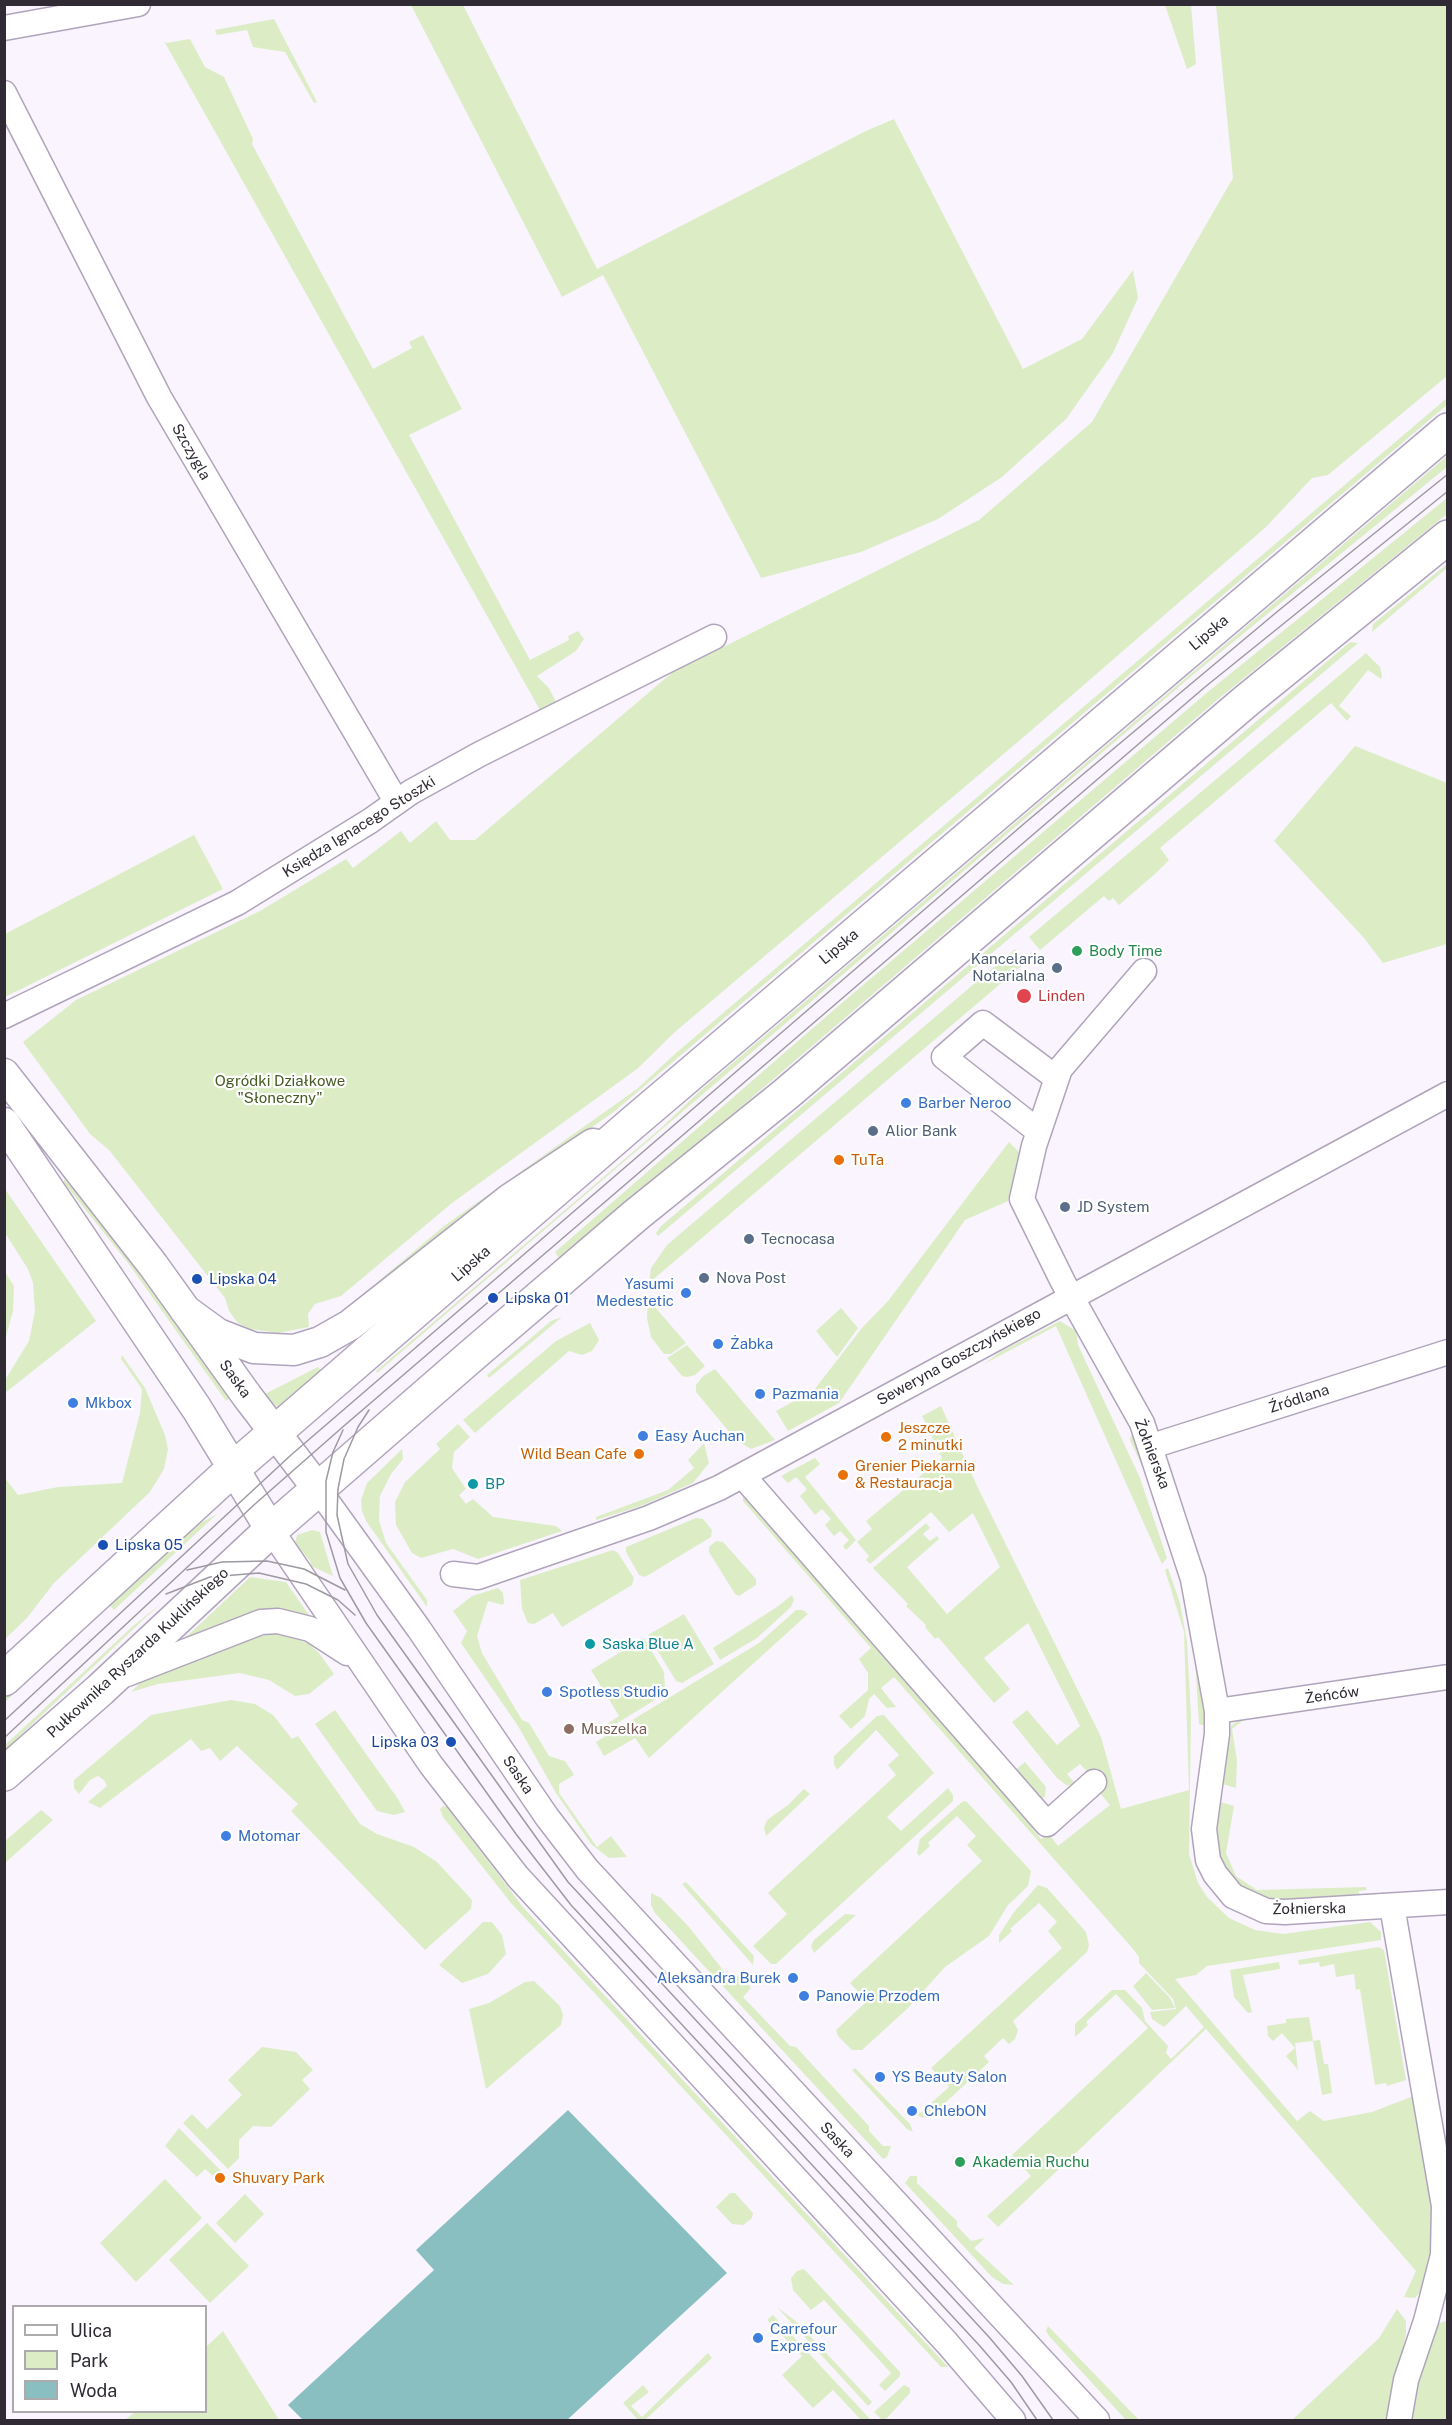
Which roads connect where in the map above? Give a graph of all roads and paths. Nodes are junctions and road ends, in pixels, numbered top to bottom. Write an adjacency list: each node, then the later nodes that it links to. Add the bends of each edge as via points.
1 (138, 4): 2 (street)
2 (4, 28)
3 (4, 93): 7 (street, Szczygla, via 164,406)
4 (1448, 430): 13 (main road, Lipska)
5 (1448, 537): 23 (main road, via 1246,702 786,1094 636,1215)
6 (714, 637): 7 (street, Księdza Ignacego Stoszki, via 480,754)
7 (396, 801): 9 (street, Księdza Ignacego Stoszki, via 237,903)
8 (1144, 971): 11 (street, Żołnierska)
9 (4, 1016)
10 (4, 1074): 17 (street, Saska)
11 (1055, 1077): 15 (street, Żołnierska); 15 (street, via 983,1023 944,1058)
12 (1448, 1094): 16 (street, Seweryna Goszczyńskiego)
13 (635, 1121): 17 (street, via 575,1154 519,1192 350,1325 320,1342 294,1350 254,1348 218,1334); 19 (main road, Lipska)
14 (4, 1123): 21 (street)
15 (1038, 1131): 16 (street, Żołnierska, via 1022,1200)
16 (1072, 1296): 20 (street, Żołnierska); 22 (street, Seweryna Goszczyńskiego)
17 (185, 1310): 19 (street, Saska)
18 (1448, 1352): 20 (street, Źródlana)
19 (274, 1433): 21 (main road, Lipska); 23 (street, Saska)
20 (1152, 1446): 30 (street, Żołnierska, via 1193,1579)
21 (234, 1468): 24 (street); 28 (main road)
22 (743, 1476): 25 (street, Seweryna Goszczyńskiego, via 659,1514 582,1542 478,1576); 32 (street, via 1047,1824)
23 (318, 1489): 24 (main road); 37 (street, Saska, via 547,1818 587,1869)
24 (271, 1530): 26 (street); 29 (main road, Pułkownika Ryszarda Kuklińskiego)
25 (453, 1574)
26 (364, 1670): 29 (street, via 328,1639 310,1629 278,1621 244,1627 174,1654); 36 (street, via 431,1765 525,1884 947,2343)
27 (1448, 1677): 30 (street, Żeńców)
28 (4, 1679)
29 (100, 1690): 31 (main road, Pułkownika Ryszarda Kuklińskiego)
30 (1217, 1711): 34 (street, Żołnierska, via 1204,1830 1208,1860 1223,1886 1248,1905 1266,1911)
31 (4, 1774)
32 (1094, 1782)
33 (1448, 1902): 34 (street, Żołnierska)
34 (1392, 1906): 35 (street, via 1444,2206)
35 (1437, 2319): 38 (street, via 1406,2380)
36 (1013, 2421)
37 (1097, 2421)
38 (1399, 2421)

